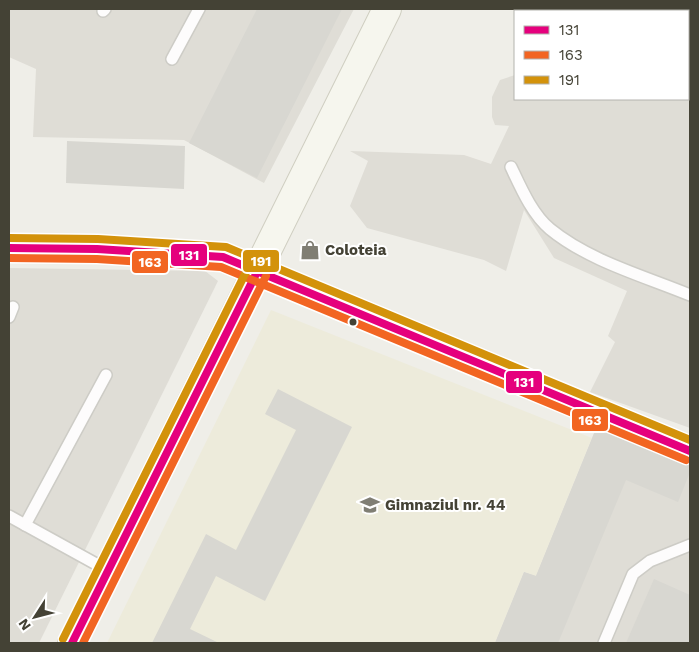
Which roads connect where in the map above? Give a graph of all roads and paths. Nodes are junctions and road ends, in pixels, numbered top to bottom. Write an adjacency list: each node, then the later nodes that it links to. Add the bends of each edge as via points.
1 (199, 9): 3 (lane)
2 (387, 9): 6 (street)
3 (172, 58)
4 (511, 167): 7 (lane, via 539,217 550,228 594,255)
5 (9, 248): 6 (street, via 223,258)
6 (257, 272): 9 (street); 13 (street)
7 (690, 295)
8 (106, 375): 11 (lane)
9 (690, 452)
10 (9, 516): 11 (lane)
11 (25, 525): 13 (lane)
12 (690, 545): 15 (lane, via 650,561 633,574)
13 (107, 570): 14 (street)
14 (72, 643)
15 (604, 643)

